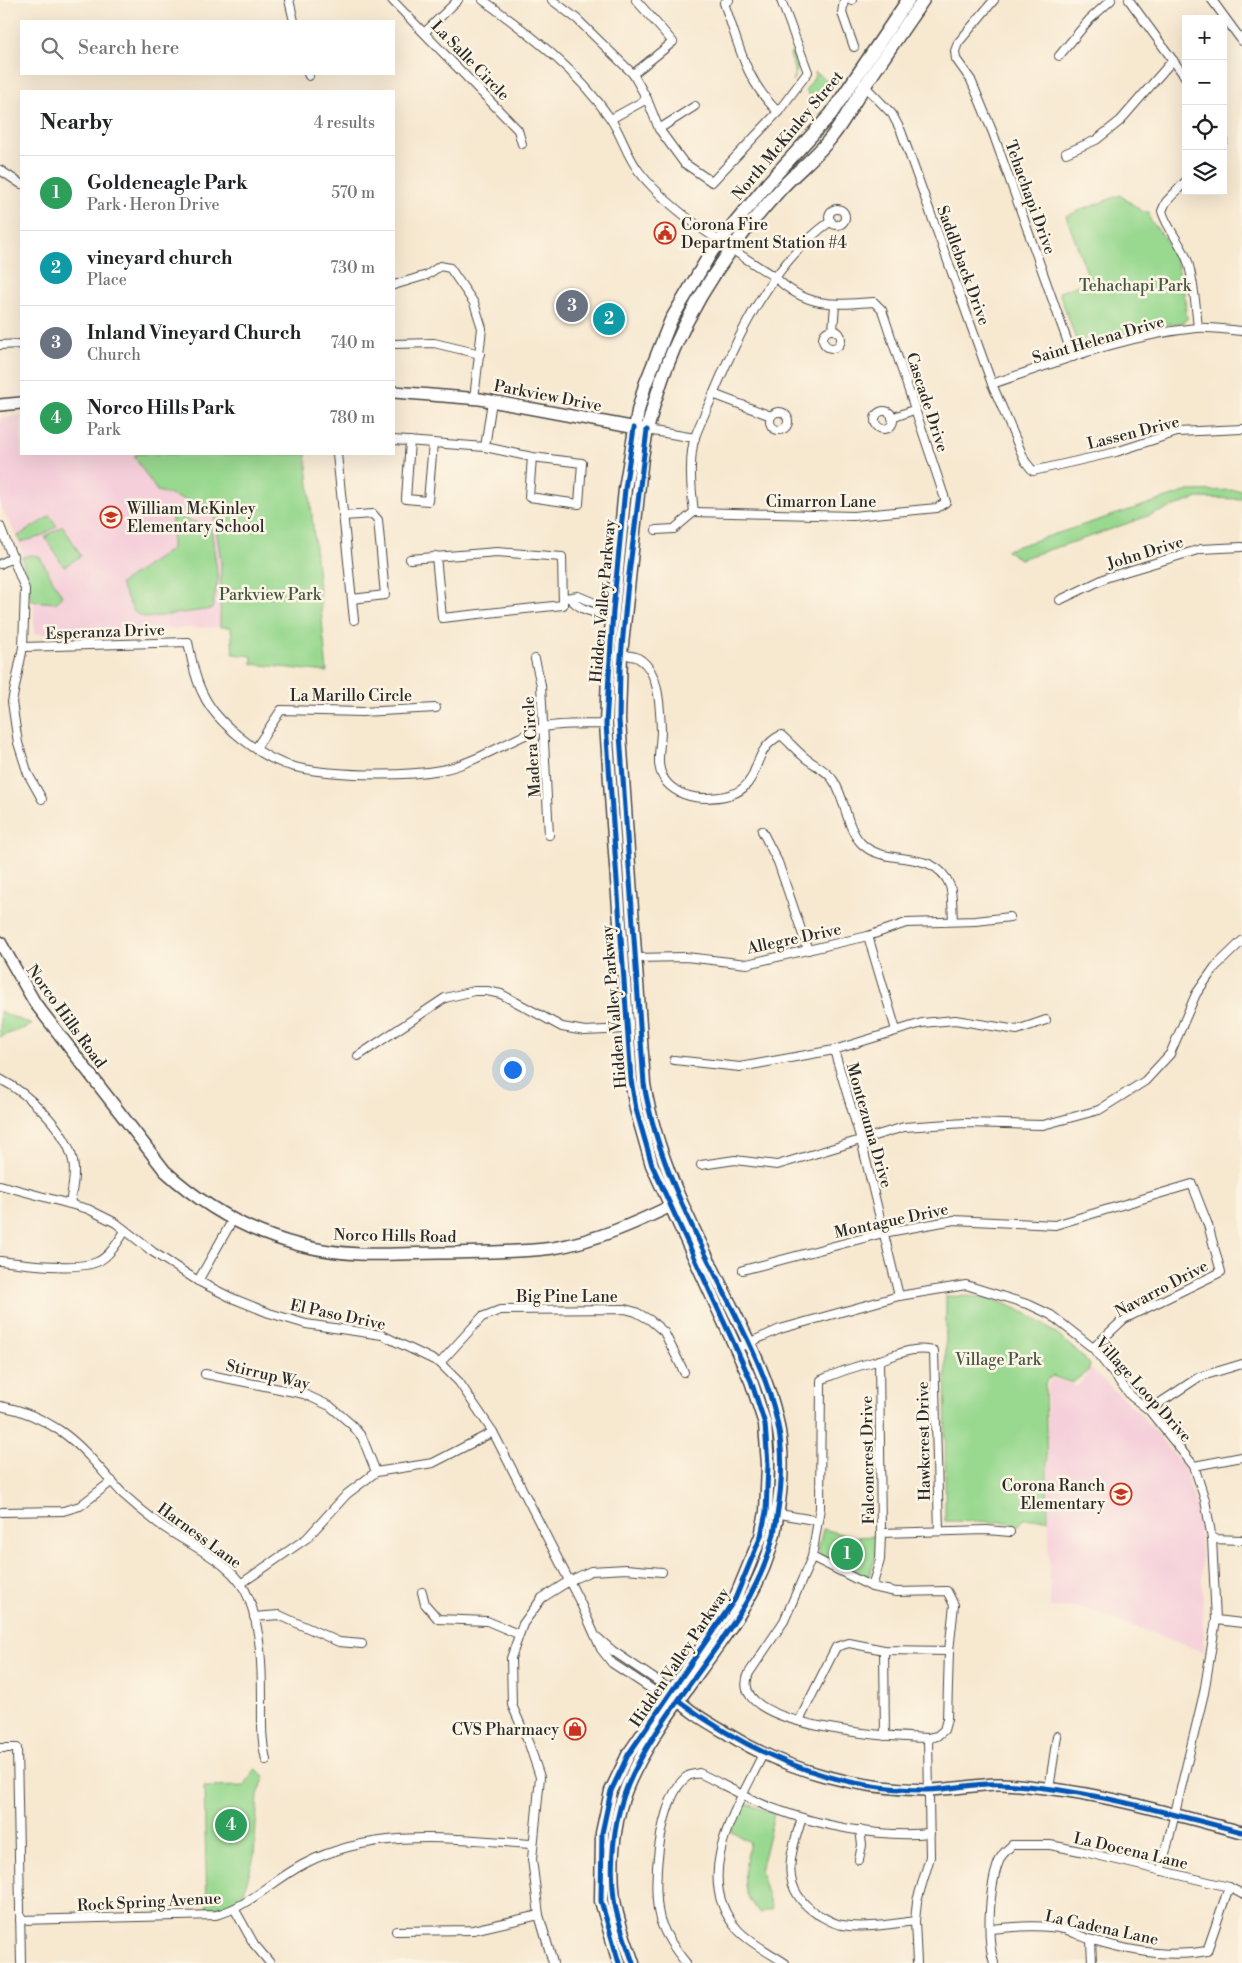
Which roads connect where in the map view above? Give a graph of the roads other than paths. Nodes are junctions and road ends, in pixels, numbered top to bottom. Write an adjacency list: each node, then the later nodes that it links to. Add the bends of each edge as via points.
1 (289, 0): 16 (street)
2 (392, 0): 17 (street, La Salle Circle)
3 (458, 0): 17 (street)
4 (484, 0): 28 (street, via 544,44 580,79)
5 (552, 0): 23 (street, via 578,19)
6 (636, 0): 23 (street, via 673,42)
7 (781, 0): 27 (street, via 808,72)
8 (844, 0): 19 (street, via 842,13)
9 (908, 0): 24 (main road, North McKinley Street)
10 (923, 0): 24 (main road, North McKinley Street)
11 (994, 0): 47 (street, Tehachapi Drive, via 958,43 956,59 971,80 993,133)
12 (1111, 0): 20 (street)
13 (1129, 0): 21 (street)
14 (1212, 0): 18 (street)
15 (727, 2): 27 (street, via 748,73 761,95)
16 (294, 20)
17 (425, 32): 30 (street, La Salle Circle, via 518,130)
18 (1242, 41)
19 (854, 47)
20 (1058, 56)
21 (1173, 60): 22 (street); 31 (street, via 1120,121 1096,140)
22 (1182, 72)
23 (633, 74): 25 (street)
24 (861, 82): 36 (main road, North McKinley Street, via 833,136); 48 (street, Saddleback Drive, via 892,114 902,131)
25 (647, 99): 28 (street); 29 (street)
26 (695, 106): 29 (street)
27 (778, 112): 29 (street, via 712,182 684,163)
28 (611, 120): 36 (street, via 641,174 676,208)
29 (659, 129)
30 (522, 144)
31 (1066, 153)
32 (0, 170): 33 (street)
33 (20, 183)
34 (1182, 185): 40 (street, via 1162,211 1188,262)
35 (830, 221): 37 (street, via 797,251)
36 (726, 244): 37 (street); 58 (main road, North McKinley Street, via 683,326)
37 (776, 278): 39 (street, via 790,292 803,298); 50 (street, via 735,343)
38 (395, 285): 46 (street, via 427,275 440,266 450,268 478,313 482,328)
39 (835, 305): 41 (street); 55 (street, Cascade Drive, via 874,302 882,310)
40 (1198, 328): 42 (street, Saint Helena Drive); 47 (street, Saint Helena Drive, via 1152,335)
41 (833, 330)
42 (1242, 331)
43 (20, 344): 45 (street)
44 (395, 344): 46 (street, via 434,343)
45 (0, 345)
46 (480, 354): 51 (street)
47 (1073, 357): 48 (street, Saint Helena Drive)
48 (992, 384): 67 (street, Saddleback Drive, via 1025,461)
49 (395, 392): 51 (street, Parkview Drive)
50 (713, 394): 56 (street); 60 (street)
51 (474, 398): 52 (street, Parkview Drive)
52 (492, 401): 58 (street, Parkview Drive); 64 (street)
53 (20, 403): 54 (street)
54 (0, 406)
55 (916, 409): 57 (street); 68 (street, Cascade Drive)
56 (771, 416)
57 (892, 418)
58 (640, 429): 60 (street, Parkview Drive); 78 (main road, Hidden Valley Parkway); 84 (main road, Hidden Valley Parkway, via 625,489)
59 (1242, 429): 67 (street, Lassen Drive, via 1177,432 1116,452)
60 (695, 438): 69 (street)
61 (395, 440): 62 (street)
62 (410, 441): 63 (street); 63 (street, via 406,499 428,501)
63 (433, 443): 64 (street)
64 (485, 447): 66 (street)
65 (337, 455): 70 (street)
66 (532, 458): 66 (street, via 529,497 579,504 582,464)
67 (1033, 471)
68 (946, 502): 69 (street, Cimarron Lane, via 937,508 853,516)
69 (694, 512): 72 (street, via 674,529)
70 (343, 516): 80 (street); 80 (street, via 373,514 378,520 385,595)
71 (0, 526): 75 (street)
72 (656, 530)
73 (1242, 547): 82 (street, John Drive, via 1201,549 1108,577)
74 (436, 556): 76 (street); 79 (street, via 497,552 562,557); 79 (street, via 442,618 563,605)
75 (14, 557): 77 (street); 86 (street, via 25,590)
76 (410, 559)
77 (0, 564)
78 (628, 582): 84 (main road, via 618,610); 87 (main road, Hidden Valley Parkway)
79 (566, 598): 81 (street, via 578,596); 83 (street)
80 (352, 599): 85 (street)
81 (584, 599): 83 (street); 84 (street)
82 (1060, 600)
83 (581, 608): 84 (street, via 600,614)
84 (609, 611): 91 (main road, Hidden Valley Parkway)
85 (354, 620)
86 (23, 647): 93 (street, Esperanza Drive, via 188,642 196,679 205,699 229,728); 95 (street, via 12,702 18,743 28,774)
87 (621, 654): 89 (main road, Hidden Valley Parkway); 99 (street, via 644,663 657,685 660,730 657,756 660,771 678,792 714,798 739,792 753,777 759,757 769,742 781,735 833,780 861,843 875,852 921,860 941,872 950,886)
88 (534, 659): 92 (street, Madera Circle, via 541,685)
89 (620, 668): 91 (main road, via 614,679 613,714); 94 (main road, Hidden Valley Parkway, via 618,720)
90 (436, 708): 93 (street, La Marillo Circle, via 362,712 281,710)
91 (606, 724): 92 (street); 94 (main road, via 613,734 616,772); 106 (main road, Hidden Valley Parkway)
92 (544, 727): 93 (street, via 499,749 442,770 378,774 320,771 290,766); 97 (street, Madera Circle)
93 (256, 748)
94 (622, 780): 104 (main road, Hidden Valley Parkway)
95 (42, 799)
96 (762, 831): 103 (street, via 778,862)
97 (549, 835)
98 (1010, 917): 99 (street, Allegre Drive)
99 (953, 920): 100 (street, Allegre Drive, via 906,923)
100 (868, 936): 103 (street, Allegre Drive); 107 (street)
101 (1242, 941): 112 (street, via 1215,967 1196,994 1170,1054 1144,1081 1099,1110 1043,1125 965,1122 904,1127)
102 (0, 942): 117 (street, Norco Hills Road, via 35,1003 146,1149 189,1193)
103 (808, 950): 104 (street, Allegre Drive, via 747,964 686,957)
104 (634, 958): 116 (main road, Hidden Valley Parkway, via 648,1109)
105 (1046, 1020): 107 (street, via 1017,1030 955,1020 922,1023)
106 (626, 1029): 109 (street, via 585,1031 562,1027 501,994 474,991 445,998); 116 (main road, Hidden Valley Parkway, via 636,1109 652,1164)
107 (896, 1030): 108 (street)
108 (834, 1050): 110 (street, via 740,1067); 112 (street, Montezuma Drive)
109 (358, 1056)
110 (674, 1060)
111 (0, 1079): 115 (street, via 16,1087 33,1102 65,1141 74,1167)
112 (861, 1140): 113 (street, via 777,1165 734,1160); 119 (street, Montezuma Drive)
113 (701, 1165)
114 (0, 1185): 115 (street, El Paso Drive)
115 (70, 1204): 118 (street, El Paso Drive, via 88,1209)
116 (675, 1204): 117 (street, Norco Hills Road, via 588,1239 525,1251 361,1254 330,1251 295,1245); 125 (main road, Hidden Valley Parkway); 126 (main road, Hidden Valley Parkway)
117 (232, 1221): 123 (street)
118 (125, 1231): 120 (street, via 104,1258 91,1264 38,1266); 123 (street, El Paso Drive)
119 (884, 1234): 121 (street, Montague Drive); 122 (street, Montague Drive, via 954,1220 1055,1225 1192,1184); 124 (street, Montezuma Drive)
120 (0, 1261)
121 (743, 1270)
122 (1221, 1272): 127 (street, Navarro Drive, via 1124,1319)
123 (198, 1281): 129 (street, El Paso Drive, via 232,1298 306,1324 382,1335)
124 (899, 1296): 125 (street, Village Loop Drive, via 780,1329); 127 (street, Village Loop Drive, via 966,1285 1051,1315)
125 (749, 1342): 126 (street, Village Loop Drive); 141 (main road, Hidden Valley Parkway, via 764,1376 778,1422 781,1464)
126 (736, 1348): 141 (main road, Hidden Valley Parkway, via 765,1424)
127 (1093, 1348): 134 (street, Village Loop Drive, via 1131,1396)
128 (879, 1360): 142 (street, via 846,1368 821,1380); 143 (street, Hawkcrest Drive, via 921,1348 934,1351); 145 (street, Falconcrest Drive)
129 (440, 1363): 131 (street, Big Pine Lane, via 482,1317 500,1310 625,1309 650,1320 664,1332); 135 (street, El Paso Drive, via 459,1382)
130 (1242, 1364): 134 (street, via 1199,1377)
131 (684, 1372)
132 (205, 1374): 138 (street, Stirrup Way, via 304,1394 330,1406 362,1437)
133 (0, 1406): 139 (street, Harness Lane, via 41,1419 63,1433)
134 (1149, 1410): 137 (street, Village Loop Drive)
135 (493, 1432): 138 (street, via 433,1463); 150 (street, El Paso Drive)
136 (1242, 1457): 137 (street)
137 (1194, 1466): 146 (street, Village Loop Drive, via 1205,1500)
138 (376, 1472): 151 (street, via 347,1494 307,1538)
139 (112, 1481): 140 (street, via 80,1506 63,1511); 151 (street, Harness Lane, via 158,1523 227,1568)
140 (2, 1512)
141 (772, 1513): 142 (street); 161 (main road, Hidden Valley Parkway, via 735,1599); 162 (main road, Hidden Valley Parkway, via 774,1539 746,1606)
142 (819, 1521): 148 (street)
143 (939, 1531): 144 (street); 145 (street)
144 (1010, 1532)
145 (881, 1533): 152 (street, Falconcrest Drive, via 880,1560)
146 (1212, 1539): 147 (street); 155 (street, Village Loop Drive)
147 (1242, 1540)
148 (812, 1557): 152 (street); 163 (street, via 784,1621 745,1681 746,1690 752,1698 766,1708)
149 (662, 1572): 150 (street, via 604,1569)
150 (569, 1581): 157 (street, via 542,1598); 161 (street, El Paso Drive, via 596,1636)
151 (242, 1583): 154 (street, Harness Lane)
152 (872, 1587): 160 (street, via 896,1592 948,1592 954,1605)
153 (422, 1592): 157 (street, via 425,1604 438,1619 487,1621)
154 (254, 1617): 158 (street, via 279,1615 339,1642); 169 (street, Harness Lane, via 262,1679 262,1744)
155 (1216, 1620): 156 (street); 173 (street, Village Loop Drive, via 1204,1693)
156 (1242, 1623)
157 (518, 1634): 178 (street, via 511,1658 512,1705 530,1744 540,1777)
158 (362, 1644)
159 (884, 1650): 160 (street); 163 (street, via 849,1643 836,1647); 164 (street)
160 (949, 1651): 166 (street, via 947,1719 944,1730)
161 (668, 1694): 162 (street); 193 (main road, Hidden Valley Parkway, via 628,1756 611,1791 602,1833 601,1901)
162 (679, 1701): 168 (street); 194 (main road, Hidden Valley Parkway, via 639,1762 624,1795 614,1835 614,1899)
163 (799, 1721): 164 (street, via 843,1732)
164 (884, 1736): 166 (street)
165 (1057, 1736): 170 (street)
166 (928, 1738): 171 (street)
167 (0, 1748): 185 (street, via 17,1748)
168 (763, 1754): 171 (street, via 806,1771 854,1783); 172 (street)
169 (266, 1760)
170 (1049, 1789): 171 (street, via 1000,1784); 173 (street, via 1108,1798)
171 (928, 1790): 177 (street)
172 (744, 1794): 174 (street, via 770,1808); 195 (street, via 699,1773 689,1775 682,1782 670,1803 655,1868 656,1896 661,1924); 196 (street, via 722,1842 716,1884 722,1909 738,1931)
173 (1174, 1815): 176 (street); 180 (street, Village Loop Drive)
174 (802, 1818): 175 (street); 186 (street, via 790,1857 789,1872 795,1891 810,1909 841,1925)
175 (860, 1830): 177 (street, via 910,1835); 179 (street)
176 (1242, 1832)
177 (930, 1833): 186 (street, via 930,1857)
178 (532, 1844): 183 (street, Rock Spring Avenue, via 417,1838 358,1844 304,1864); 184 (street)
179 (859, 1860)
180 (1161, 1871): 181 (street, La Docena Lane); 187 (street, La Docena Lane, via 1050,1845 1012,1845 1001,1857 992,1887)
181 (1229, 1887): 182 (street, La Docena Lane); 189 (street, La Cadena Lane, via 1207,1951 1164,1954)
182 (1242, 1894)
183 (235, 1910): 185 (street, Rock Spring Avenue, via 206,1916); 191 (street, via 254,1944)
184 (539, 1915): 188 (street, via 473,1930); 192 (street)
185 (20, 1920): 190 (street)
186 (915, 1921): 197 (street)
187 (990, 1929): 189 (street, La Cadena Lane, via 1064,1929); 198 (street)
188 (396, 1931)
189 (1091, 1940): 199 (street)
190 (21, 1963)
191 (270, 1963)
192 (553, 1963)
193 (619, 1963)
194 (633, 1963)
195 (686, 1963)
196 (784, 1963)
197 (917, 1963)
198 (994, 1963)
199 (1092, 1963)

